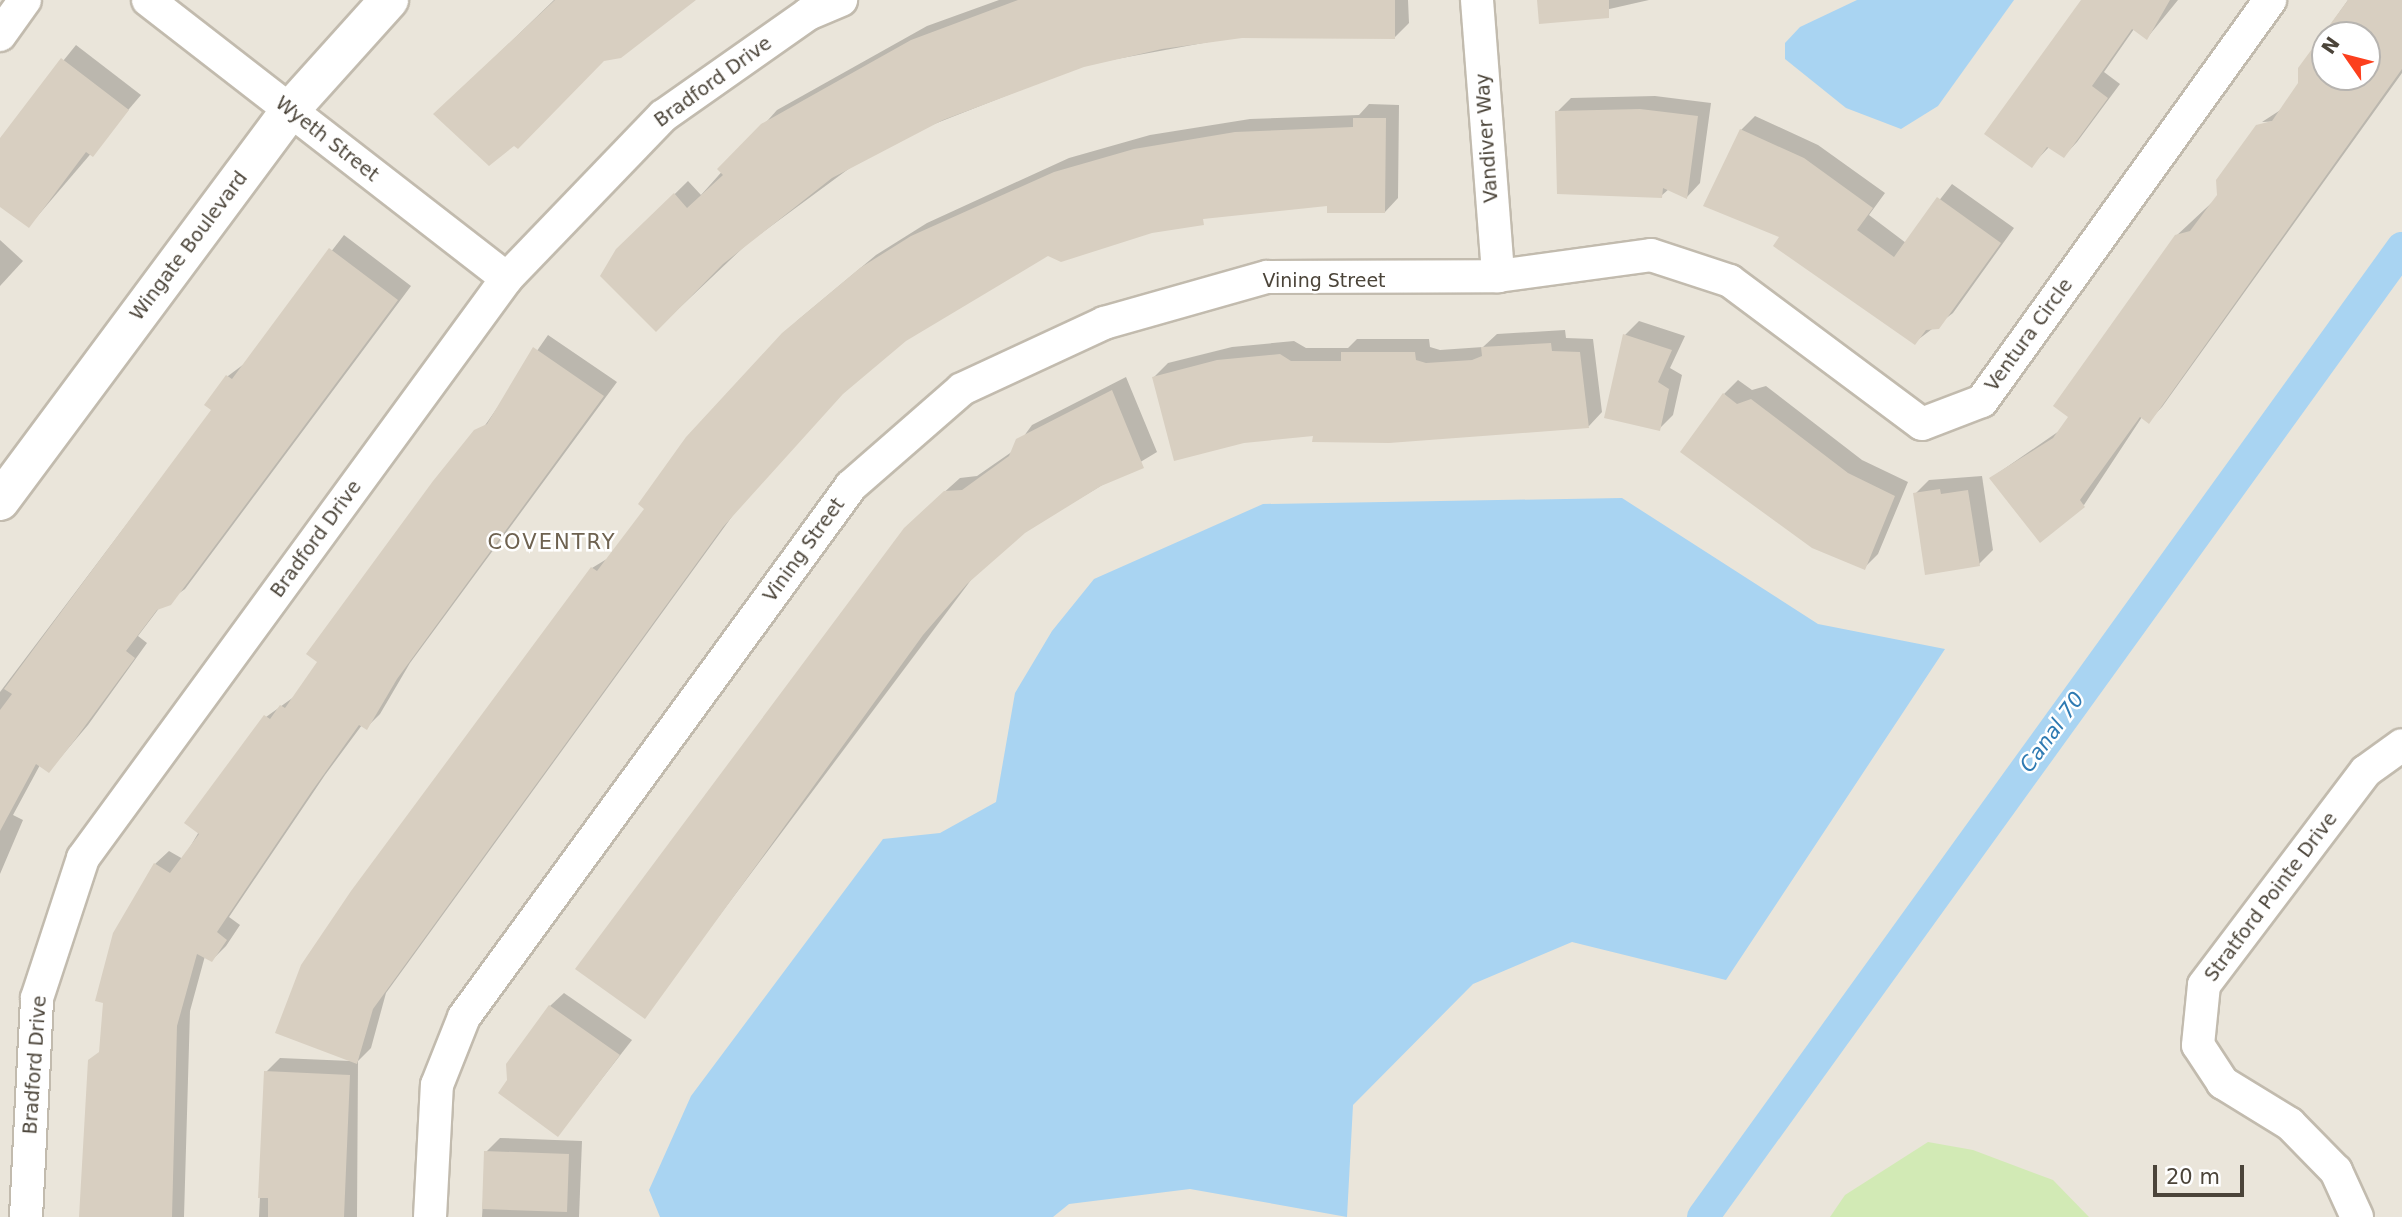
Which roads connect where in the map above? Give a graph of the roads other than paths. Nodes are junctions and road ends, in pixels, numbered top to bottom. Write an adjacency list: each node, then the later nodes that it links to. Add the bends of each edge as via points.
1 (25, 0): 7 (street)
2 (148, 0): 8 (street, Wyeth Street)
3 (389, 0): 8 (street, Wingate Boulevard)
4 (841, 0): 10 (street, Bradford Drive, via 808,14 663,116)
5 (1477, 0): 9 (street, Vandiver Way)
6 (2270, 0): 9 (street, Ventura Circle, via 1982,401 1922,425 1730,281 1651,255)
7 (0, 35)
8 (289, 110): 10 (street, Wyeth Street); 11 (street, Wingate Boulevard)
9 (1498, 276): 14 (street, Vining Street, via 1267,277 1104,323 962,389 851,485 464,1017 436,1085)
10 (507, 278): 13 (street, Bradford Drive, via 83,858 37,998)
11 (0, 501)
12 (2402, 745): 15 (street, Stratford Pointe Drive, via 2365,771 2204,985 2197,1045 2223,1083 2290,1124 2336,1171)
13 (26, 1217)
14 (430, 1217)
15 (2357, 1217)

